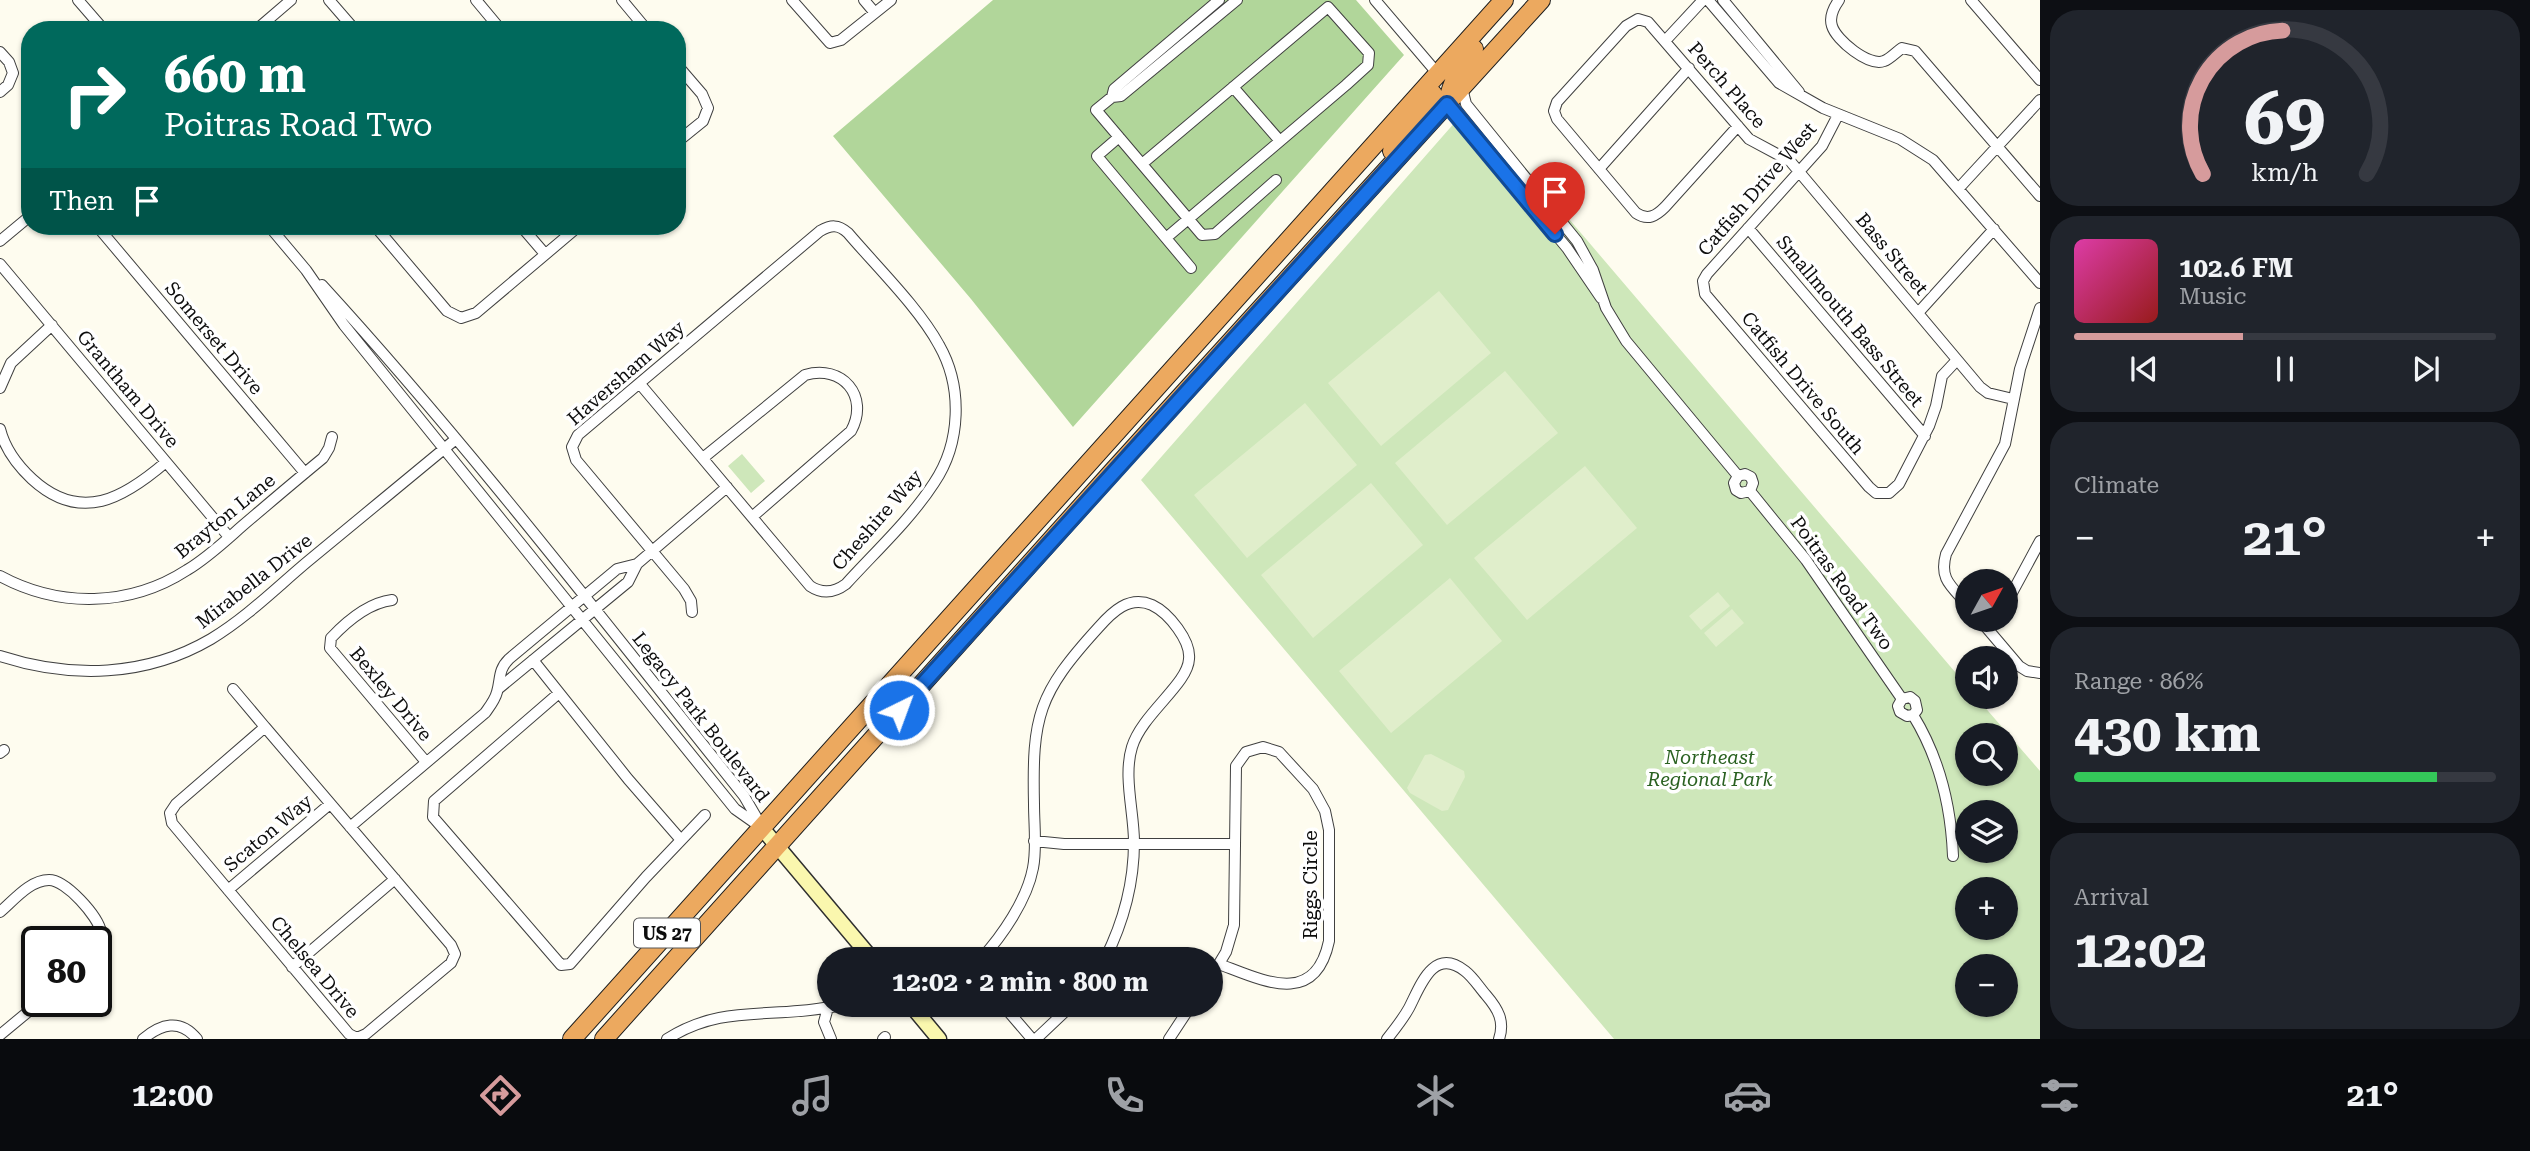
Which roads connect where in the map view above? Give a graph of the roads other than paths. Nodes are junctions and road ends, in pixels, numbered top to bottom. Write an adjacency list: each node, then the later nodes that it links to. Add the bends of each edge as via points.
1 (78, 0): 20 (street)
2 (291, 0): 21 (street)
3 (329, 0): 22 (street)
4 (476, 0): 23 (street)
5 (622, 0): 24 (street)
6 (792, 0): 19 (street, via 830,43 841,40)
7 (864, 0): 19 (street)
8 (891, 0): 19 (street)
9 (1219, 0): 27 (street)
10 (1237, 0): 27 (street)
11 (1375, 0): 29 (street)
12 (1504, 0): 29 (highway, US 27)
13 (1513, 0): 37 (highway, via 1462,63)
14 (1541, 0): 33 (highway, US 27)
15 (1705, 0): 25 (street); 35 (street, via 1773,77)
16 (1723, 0): 35 (street)
17 (1839, 0): 43 (street, via 1831,22 1839,39 1871,62 1883,62 1902,48 1914,51)
18 (1971, 0): 31 (street)
19 (875, 13)
20 (96, 21)
21 (266, 21)
22 (347, 21)
23 (494, 21)
24 (640, 21)
25 (1665, 41): 28 (street, Perch Place); 45 (street, Perch Place, via 1648,22 1638,19 1629,23 1557,102 1557,119)
26 (0, 52): 34 (street, via 13,73)
27 (1163, 54): 41 (street, via 1114,89 1112,97 1096,110)
28 (1689, 68): 39 (street, Perch Place); 45 (street)
29 (1438, 74): 61 (highway, via 1428,101 1332,219); 73 (highway, US 27)
30 (686, 75): 40 (street, via 708,108 703,121)
31 (2040, 80)
32 (1233, 87): 42 (street); 42 (street, via 1328,7 1369,53 1368,65); 44 (street)
33 (1462, 88): 37 (highway, US 27); 69 (street, Poitras Road Two, via 1468,107 1577,241)
34 (0, 92)
35 (1800, 93): 38 (street)
36 (2040, 100): 43 (street)
37 (1447, 104): 61 (highway, US 27); 69 (street, Poitras Road Two, via 1567,248)
38 (1838, 115): 46 (street, Catfish Drive West, via 1826,142); 48 (street, via 1914,146)
39 (1738, 126): 45 (street, via 1652,217 1636,213); 46 (street, Perch Place, via 1754,143 1786,157)
40 (686, 135)
41 (1119, 137): 44 (street); 60 (street, via 1097,156)
42 (1280, 141): 50 (street)
43 (1997, 146): 48 (street); 49 (street)
44 (1142, 164): 50 (street)
45 (1599, 169)
46 (1799, 172): 53 (street, Catfish Drive West); 71 (street, Bass Street)
47 (1276, 180): 50 (street, via 1215,234 1202,235)
48 (1959, 188): 54 (street)
49 (2040, 196)
50 (1188, 219): 60 (street)
51 (21, 223): 62 (street)
52 (834, 225): 75 (street, Haversham Way); 88 (street, Cheshire Way, via 848,233 941,347 955,397 950,449 923,498 846,584 835,590 822,592 810,586)
53 (1748, 228): 68 (street, Catfish Drive West, via 1707,274); 79 (street, Smallmouth Bass Street)
54 (1994, 229): 67 (street); 71 (street)
55 (105, 235): 85 (street, Somerset Drive)
56 (277, 235): 66 (street, Legacy Park Boulevard)
57 (383, 235): 63 (street, via 447,311 461,318 476,313)
58 (529, 235): 63 (street)
59 (568, 235): 63 (street)
60 (1166, 238): 65 (street)
61 (1325, 239): 86 (highway, US 27)
62 (0, 241)
63 (545, 254)
64 (0, 264): 72 (street, Grantham Drive)
65 (1191, 268)
66 (306, 270): 81 (street, Legacy Park Boulevard); 82 (street, Legacy Park Boulevard, via 344,326)
67 (2040, 283)
68 (1703, 285): 79 (street, Catfish Drive South, via 1708,297 1877,494 1893,491 1899,484)
69 (1601, 298): 120 (street, Poitras Road Two, via 1632,349 1738,476 1751,477 1750,491 1806,560 1902,699 1915,701 1913,715 1942,777)
70 (2040, 308): 77 (street)
71 (1918, 313): 74 (street, Bass Street)
72 (52, 325): 76 (street, via 11,363); 84 (street, Grantham Drive)
73 (1192, 349): 86 (highway, via 1105,462 1099,475); 114 (highway, US 27)
74 (1957, 360): 77 (street, Bass Street, via 1984,391); 79 (street, via 1942,376)
75 (640, 384): 83 (street, Cheshire Way); 91 (street, Haversham Way, via 578,435 572,447 576,460)
76 (0, 388)
77 (2013, 399): 95 (street, via 2005,443 1946,554 1942,568)
78 (0, 429): 84 (street, via 8,451 29,477 58,498 73,502 105,501 123,494)
79 (1925, 436)
80 (332, 437): 85 (street, Brayton Lane, via 323,458)
81 (456, 439): 82 (street, Mirabella Drive); 96 (street, Legacy Park Boulevard)
82 (445, 448): 98 (street, Legacy Park Boulevard); 103 (street, Mirabella Drive, via 254,607 213,638 178,656 136,668 84,671 34,667)
83 (703, 458): 87 (street, Cheshire Way); 88 (street, via 805,375 831,374 851,389 858,406 851,431)
84 (166, 462): 89 (street, Grantham Drive)
85 (305, 473): 89 (street, Brayton Lane)
86 (1102, 484): 119 (highway, US 27)
87 (727, 487): 88 (street, Cheshire Way); 91 (street)
88 (752, 517)
89 (229, 537): 93 (street, Brayton Lane, via 176,577 117,598 53,596)
90 (2040, 541): 94 (street)
91 (653, 551): 92 (street); 100 (street, Haversham Way, via 684,589)
92 (637, 565): 96 (street, via 617,569); 99 (street, via 628,582)
93 (0, 576)
94 (2018, 582)
95 (1955, 590)
96 (584, 597): 98 (street); 99 (street, Legacy Park Boulevard)
97 (392, 600): 110 (street, Bexley Drive, via 362,611 331,638 330,648)
98 (573, 607): 101 (street, Legacy Park Boulevard); 107 (street, via 505,663)
99 (595, 610): 101 (street); 114 (street, Legacy Park Boulevard, via 744,796)
100 (692, 612)
101 (583, 620): 104 (street); 114 (street, Legacy Park Boulevard, via 736,808)
102 (1993, 632): 105 (street, via 2019,666)
103 (0, 656)
104 (533, 660): 107 (street); 108 (street)
105 (2040, 673)
106 (233, 689): 109 (street, Chelsea Drive)
107 (498, 689): 110 (street, via 485,713)
108 (559, 693): 115 (street); 115 (street, via 434,801 433,817 561,965 570,964)
109 (265, 727): 111 (street, Chelsea Drive); 122 (street, Chelsea Drive, via 170,813 175,827)
110 (426, 762): 113 (street)
111 (330, 804): 113 (street, Chelsea Drive); 122 (street, Scaton Way)
112 (705, 815): 115 (street)
113 (350, 827): 121 (street, Chelsea Drive)
114 (762, 828): 119 (street); 141 (highway, US 27)
115 (681, 840)
116 (1034, 841): 117 (street); 117 (street, via 1038,722 1052,685 1115,610 1136,601 1158,608 1177,629 1190,658 1185,675 1144,722 1132,747); 126 (street, via 1033,868 1019,904)
117 (1134, 843): 118 (street); 127 (street, via 1126,902)
118 (1235, 844): 128 (street, Riggs Circle, via 1234,925); 129 (street, Riggs Circle, via 1236,766 1246,752 1255,749 1279,752 1313,789 1325,811 1329,941 1318,968 1301,982 1271,984)
119 (777, 846): 125 (street); 142 (highway, US 27)
120 (1953, 856)
121 (395, 879): 130 (street); 130 (street, Chelsea Drive, via 451,945 455,954 451,963 357,1038)
122 (228, 890): 130 (street, Chelsea Drive)
123 (0, 912): 124 (street, via 35,883 47,880 71,890)
124 (99, 926)
125 (862, 947)
126 (991, 947)
127 (1110, 947)
128 (1223, 957)
129 (1223, 966)
130 (292, 967)
131 (817, 1008): 143 (street, via 717,1017)
132 (22, 1017): 138 (street)
133 (825, 1017): 144 (street)
134 (925, 1017): 145 (street)
135 (1014, 1017): 146 (street)
136 (1059, 1017): 146 (street)
137 (1183, 1017): 147 (street)
138 (0, 1035)
139 (143, 1039): 140 (street, via 171,1024)
140 (197, 1039)
141 (572, 1039)
142 (604, 1039)
143 (667, 1039)
144 (831, 1039)
145 (939, 1039)
146 (1034, 1039)
147 (1169, 1039)
148 (1387, 1039): 149 (street, via 1425,974 1449,964 1466,972 1497,1009 1502,1027)
149 (1499, 1039)

